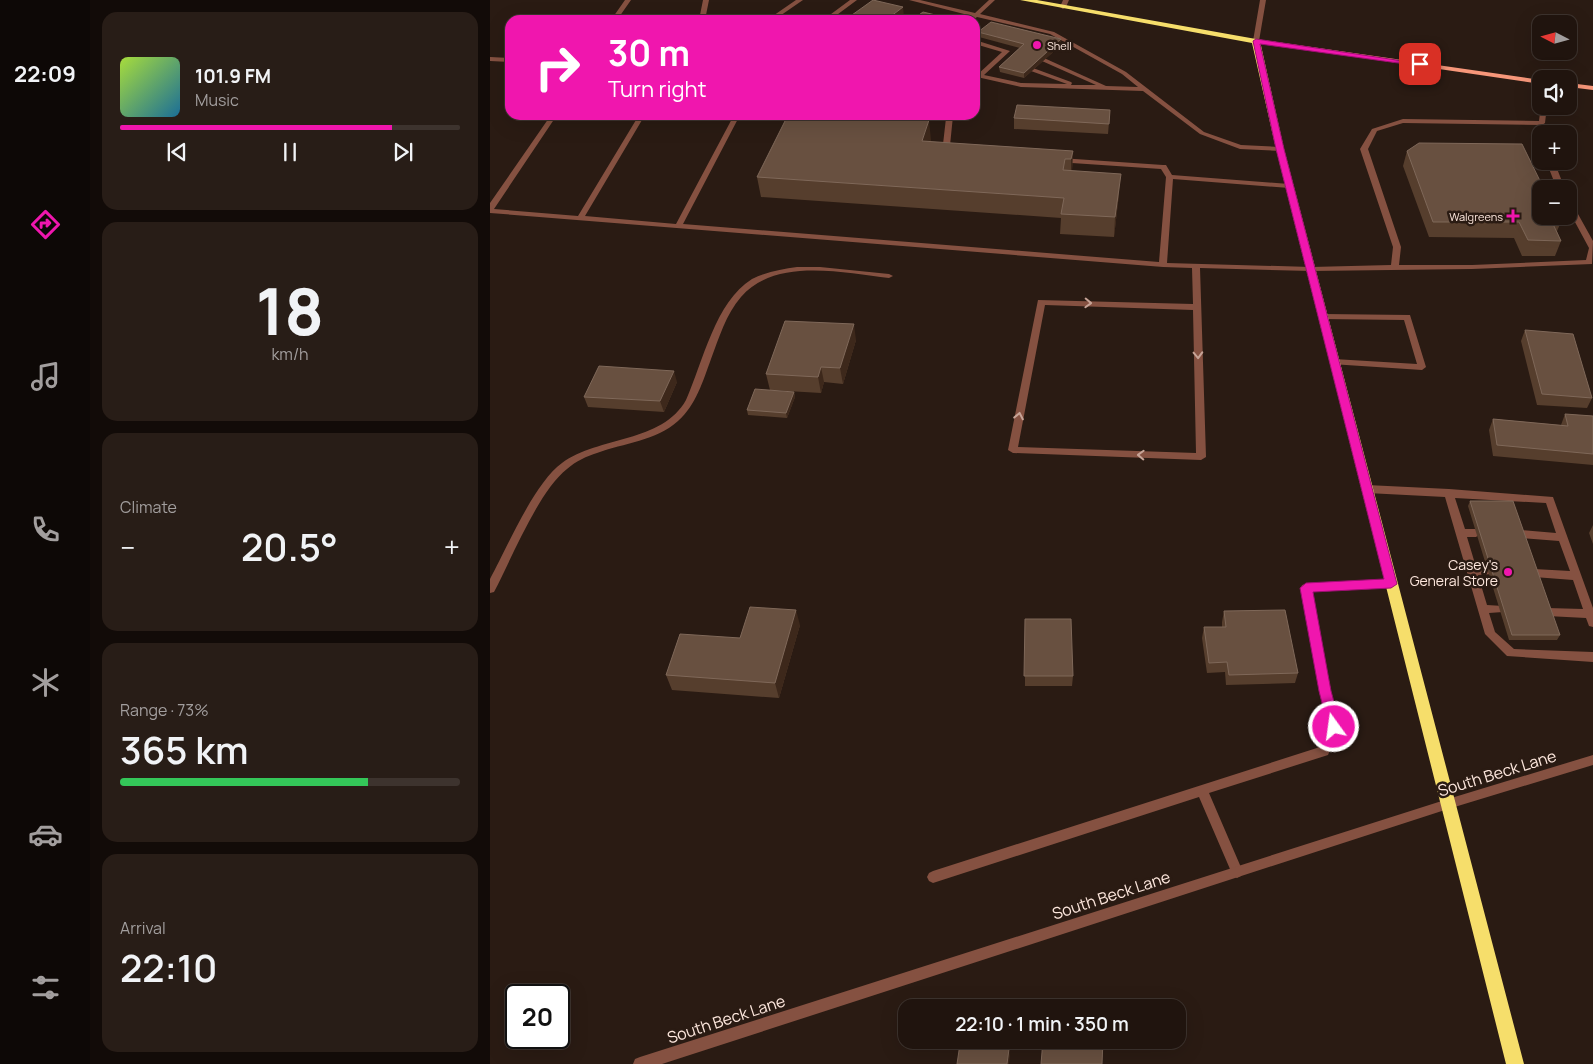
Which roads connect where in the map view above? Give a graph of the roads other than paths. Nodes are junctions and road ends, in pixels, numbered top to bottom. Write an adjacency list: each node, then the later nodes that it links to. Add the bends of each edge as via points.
1 (628, 0): 12 (street)
2 (706, 0): 13 (street)
3 (800, 0): 14 (street)
4 (854, 0): 15 (street)
5 (912, 0): 10 (street)
6 (992, 0): 17 (street)
7 (1024, 0): 9 (main road)
8 (1263, 0): 23 (street)
9 (1065, 4): 23 (main road)
10 (933, 5): 11 (street); 16 (street)
11 (927, 10)
12 (618, 15)
13 (703, 15)
14 (778, 15)
15 (833, 15)
16 (964, 15)
17 (976, 15)
18 (980, 19): 19 (street)
19 (1013, 24): 20 (street); 21 (street)
20 (1033, 28): 22 (street); 38 (street, via 1060,37 1124,73)
21 (1005, 30)
22 (1025, 35)
23 (1256, 41): 33 (street); 45 (main road)
24 (980, 42): 28 (street, via 1011,50)
25 (490, 59): 26 (street)
26 (505, 60)
27 (1044, 60): 36 (street)
28 (996, 61): 29 (street); 31 (street)
29 (1008, 64)
30 (1033, 70): 35 (street)
31 (980, 75)
32 (980, 76): 35 (street, via 1021,85)
33 (1532, 81)
34 (1577, 86): 37 (street)
35 (1079, 87): 36 (street)
36 (1108, 88): 38 (street)
37 (1593, 88)
38 (1144, 89): 45 (street, via 1202,133 1221,142 1240,147)
39 (1543, 115): 44 (street)
40 (551, 120): 50 (street)
41 (639, 120): 51 (street)
42 (735, 120): 53 (street)
43 (949, 120): 46 (street, via 945,153)
44 (1542, 123): 55 (street, via 1403,121 1374,130 1364,149 1397,247)
45 (1280, 149): 49 (main road)
46 (955, 154)
47 (1054, 160): 48 (street, via 1163,167)
48 (1170, 177): 49 (street); 54 (street)
49 (1290, 186): 57 (main road)
50 (490, 210): 51 (street)
51 (580, 218): 53 (street)
52 (1577, 219): 55 (street, via 1593,248 1589,262 1472,268)
53 (679, 225): 54 (street)
54 (1163, 265): 56 (street)
55 (1395, 266): 57 (street)
56 (1196, 267): 57 (street); 59 (street)
57 (1311, 269): 60 (main road)
58 (889, 276): 73 (street, via 798,268 774,272 755,282 736,298 725,315 684,411 677,419 652,432 585,454 564,466 546,487)
59 (1196, 306): 59 (street, one-way to 59, via 1201,457 1013,450 1041,302)
60 (1324, 317): 61 (main road); 61 (street, via 1407,317 1422,367)
61 (1334, 362): 62 (main road)
62 (1367, 489): 63 (street); 72 (main road)
63 (1449, 494): 64 (street); 67 (street, via 1550,500)
64 (1460, 533): 65 (street); 68 (street)
65 (1476, 533)
66 (1520, 534): 67 (street)
67 (1563, 537): 71 (street)
68 (1472, 571): 69 (street); 74 (street)
69 (1488, 571)
70 (1534, 573): 71 (street)
71 (1577, 576): 77 (street)
72 (1391, 584): 80 (street, via 1306,588 1334,727 1324,751); 81 (main road)
73 (490, 590)
74 (1483, 609): 75 (street); 78 (street, via 1490,634 1511,653)
75 (1499, 609)
76 (1547, 612): 77 (street)
77 (1592, 618)
78 (1593, 657)
79 (1593, 760): 81 (street, South Beck Lane)
80 (1202, 790): 82 (street); 83 (street)
81 (1448, 804): 82 (street, South Beck Lane); 85 (main road)
82 (1237, 872): 84 (street, South Beck Lane)
83 (933, 877)
84 (640, 1064)
85 (1515, 1064)

